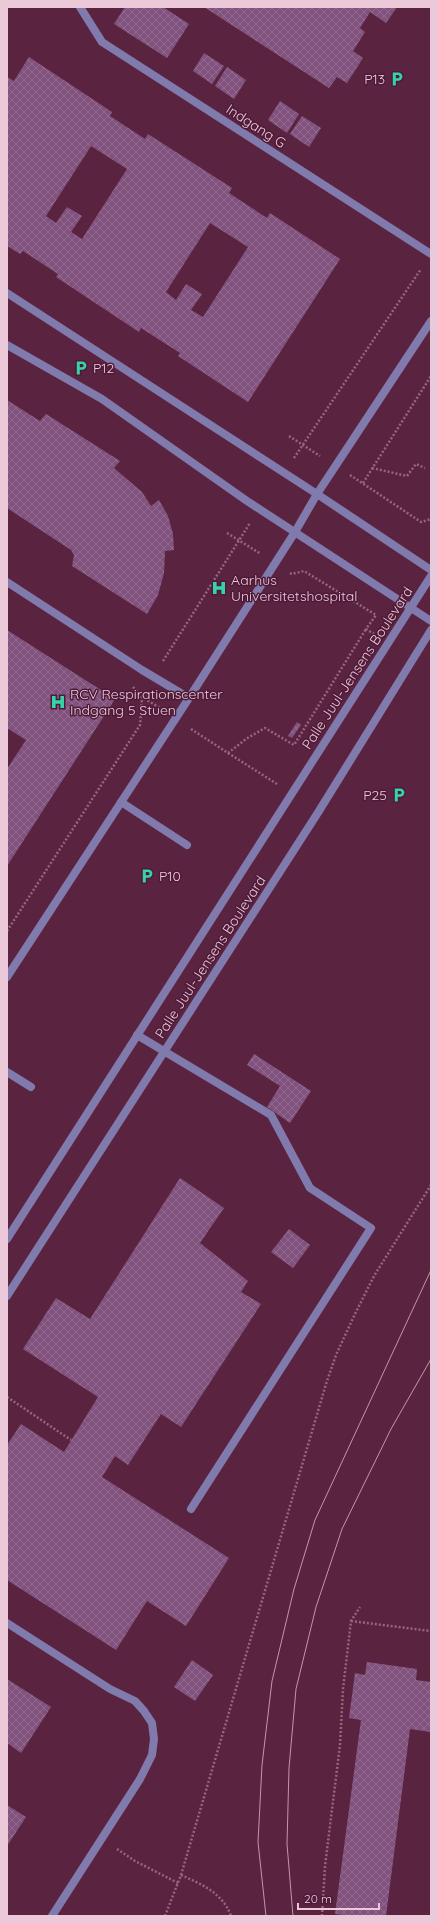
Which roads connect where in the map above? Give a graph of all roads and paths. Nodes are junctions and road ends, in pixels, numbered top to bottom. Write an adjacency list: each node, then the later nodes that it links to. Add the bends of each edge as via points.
1 (80, 7): 2 (street, Indgang G, via 102,42)
2 (431, 254)
3 (422, 267): 9 (path)
4 (7, 293): 13 (street)
5 (431, 321): 10 (street)
6 (7, 345): 16 (street, via 102,399)
7 (431, 376): 11 (path)
8 (289, 436): 9 (path)
9 (303, 444): 10 (path); 13 (path)
10 (335, 466): 14 (path); 15 (street)
11 (372, 468): 12 (path, via 406,476 416,464); 14 (path)
12 (425, 468)
13 (284, 472): 15 (street)
14 (363, 484): 17 (path, via 421,522)
15 (317, 494): 18 (street); 22 (street)
16 (259, 509): 18 (street); 20 (path)
17 (431, 519)
18 (295, 532): 21 (street); 25 (street)
19 (227, 533): 20 (path)
20 (239, 541): 21 (path); 29 (path)
21 (275, 563): 28 (path, via 292,574 304,571 376,616 366,629); 30 (street)
22 (431, 570)
23 (431, 576): 25 (street, Palle Juul-Jensens Boulevard)
24 (7, 582): 29 (street)
25 (411, 608): 26 (street); 28 (street, Palle Juul-Jensens Boulevard)
26 (431, 621)
27 (431, 630): 36 (street, Palle Juul-Jensens Boulevard)
28 (389, 642): 35 (street, Palle Juul-Jensens Boulevard)
29 (154, 677): 30 (street); 33 (path, via 142,697 140,725)
30 (189, 698): 31 (street)
31 (121, 802): 32 (street); 34 (street)
32 (187, 845)
33 (7, 931)
34 (7, 977)
35 (137, 1035): 36 (street); 40 (street, Palle Juul-Jensens Boulevard)
36 (165, 1051): 41 (street, Palle Juul-Jensens Boulevard); 45 (street, via 271,1116 310,1188 370,1228)
37 (7, 1072): 38 (street)
38 (31, 1087)
39 (431, 1185): 51 (path, via 374,1276 336,1355)
40 (7, 1239)
41 (10, 1286): 42 (street, Palle Juul-Jensens Boulevard)
42 (7, 1296)
43 (7, 1397): 44 (path)
44 (71, 1440)
45 (190, 1509)
46 (360, 1607): 47 (path)
47 (351, 1621): 49 (path); 56 (path)
48 (7, 1623): 50 (street, via 110,1689 135,1701 152,1723 152,1755 140,1779)
49 (431, 1631)
50 (102, 1838): 52 (path, via 135,1861); 53 (street)
51 (181, 1875): 52 (path); 55 (path, via 206,1886 219,1896)
52 (178, 1883): 54 (path)
53 (52, 1916)
54 (165, 1916)
55 (231, 1916)
56 (322, 1916)

